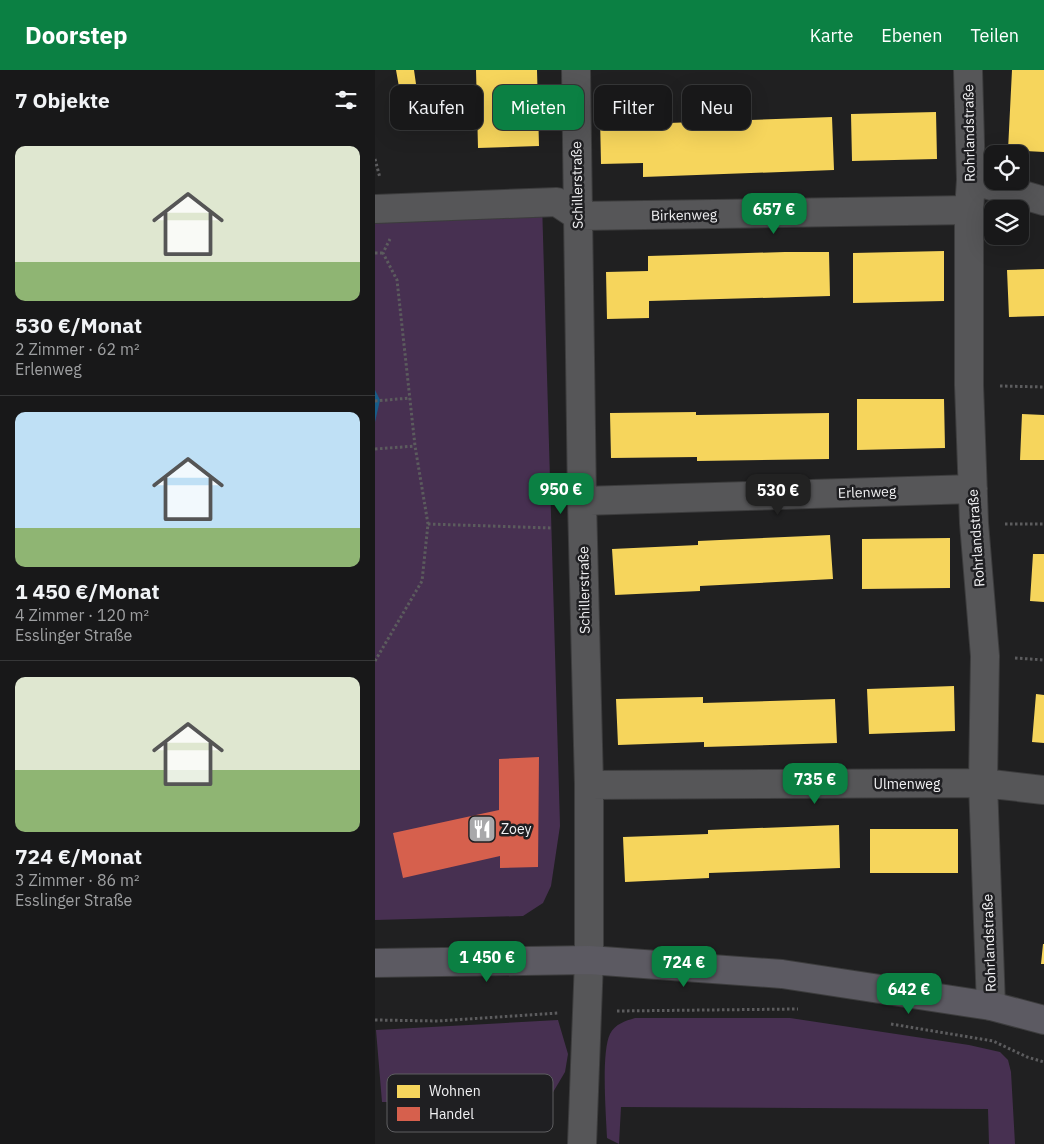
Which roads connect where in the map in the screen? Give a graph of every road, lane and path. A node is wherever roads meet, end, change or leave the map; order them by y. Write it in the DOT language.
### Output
graph roads {
  1 [pos="576,70"];
  2 [pos="969,70"];
  3 [pos="375,159"];
  4 [pos="971,180"];
  5 [pos="1044,201"];
  6 [pos="383,209"];
  7 [pos="969,210"];
  8 [pos="578,216"];
  9 [pos="375,253"];
  10 [pos="383,253"];
  11 [pos="969,385"];
  12 [pos="1044,387"];
  13 [pos="410,398"];
  14 [pos="375,400"];
  15 [pos="415,446"];
  16 [pos="377,449"];
  17 [pos="973,489"];
  18 [pos="582,500"];
  19 [pos="974,523"];
  20 [pos="428,524"];
  21 [pos="1044,524"];
  22 [pos="583,528"];
  23 [pos="1015,658"];
  24 [pos="1044,660"];
  25 [pos="375,661"];
  26 [pos="983,783"];
  27 [pos="589,785"];
  28 [pos="1044,790"];
  29 [pos="589,960"];
  30 [pos="375,963"];
  31 [pos="991,1006"];
  32 [pos="800,1009"];
  33 [pos="587,1011"];
  34 [pos="375,1020"];
  35 [pos="1044,1020"];
  36 [pos="887,1024"];
  37 [pos="1044,1062"];
  38 [pos="582,1144"];
  1 -- 8 [label="street, Schillerstraße"];
  2 -- 4 [label="street, Rohrlandstraße"];
  3 -- 6 [label="path"];
  4 -- 5 [label="street"];
  4 -- 7 [label="street, Rohrlandstraße"];
  6 -- 8 [label="street"];
  6 -- 10 [label="path"];
  7 -- 8 [label="street, Birkenweg"];
  7 -- 11 [label="street, Rohrlandstraße"];
  8 -- 18 [label="street, Schillerstraße"];
  9 -- 10 [label="path"];
  10 -- 13 [label="path"];
  11 -- 12 [label="path"];
  11 -- 17 [label="street, Rohrlandstraße"];
  13 -- 14 [label="path"];
  13 -- 15 [label="path"];
  15 -- 16 [label="path"];
  15 -- 20 [label="path"];
  17 -- 18 [label="street, Erlenweg"];
  17 -- 19 [label="street, Rohrlandstraße"];
  18 -- 22 [label="street, Schillerstraße"];
  19 -- 21 [label="path"];
  19 -- 26 [label="street, Rohrlandstraße"];
  20 -- 22 [label="path"];
  20 -- 25 [label="path"];
  22 -- 27 [label="street, Schillerstraße"];
  23 -- 24 [label="path"];
  26 -- 27 [label="street, Ulmenweg"];
  26 -- 28 [label="street, Ulmenweg"];
  26 -- 31 [label="street, Rohrlandstraße"];
  27 -- 29 [label="street, Schillerstraße"];
  29 -- 30 [label="main road"];
  29 -- 31 [label="main road"];
  29 -- 33 [label="street, Schillerstraße"];
  31 -- 35 [label="main road"];
  32 -- 33 [label="path"];
  33 -- 34 [label="path"];
  33 -- 38 [label="street, Schillerstraße"];
  36 -- 37 [label="path"];
}
